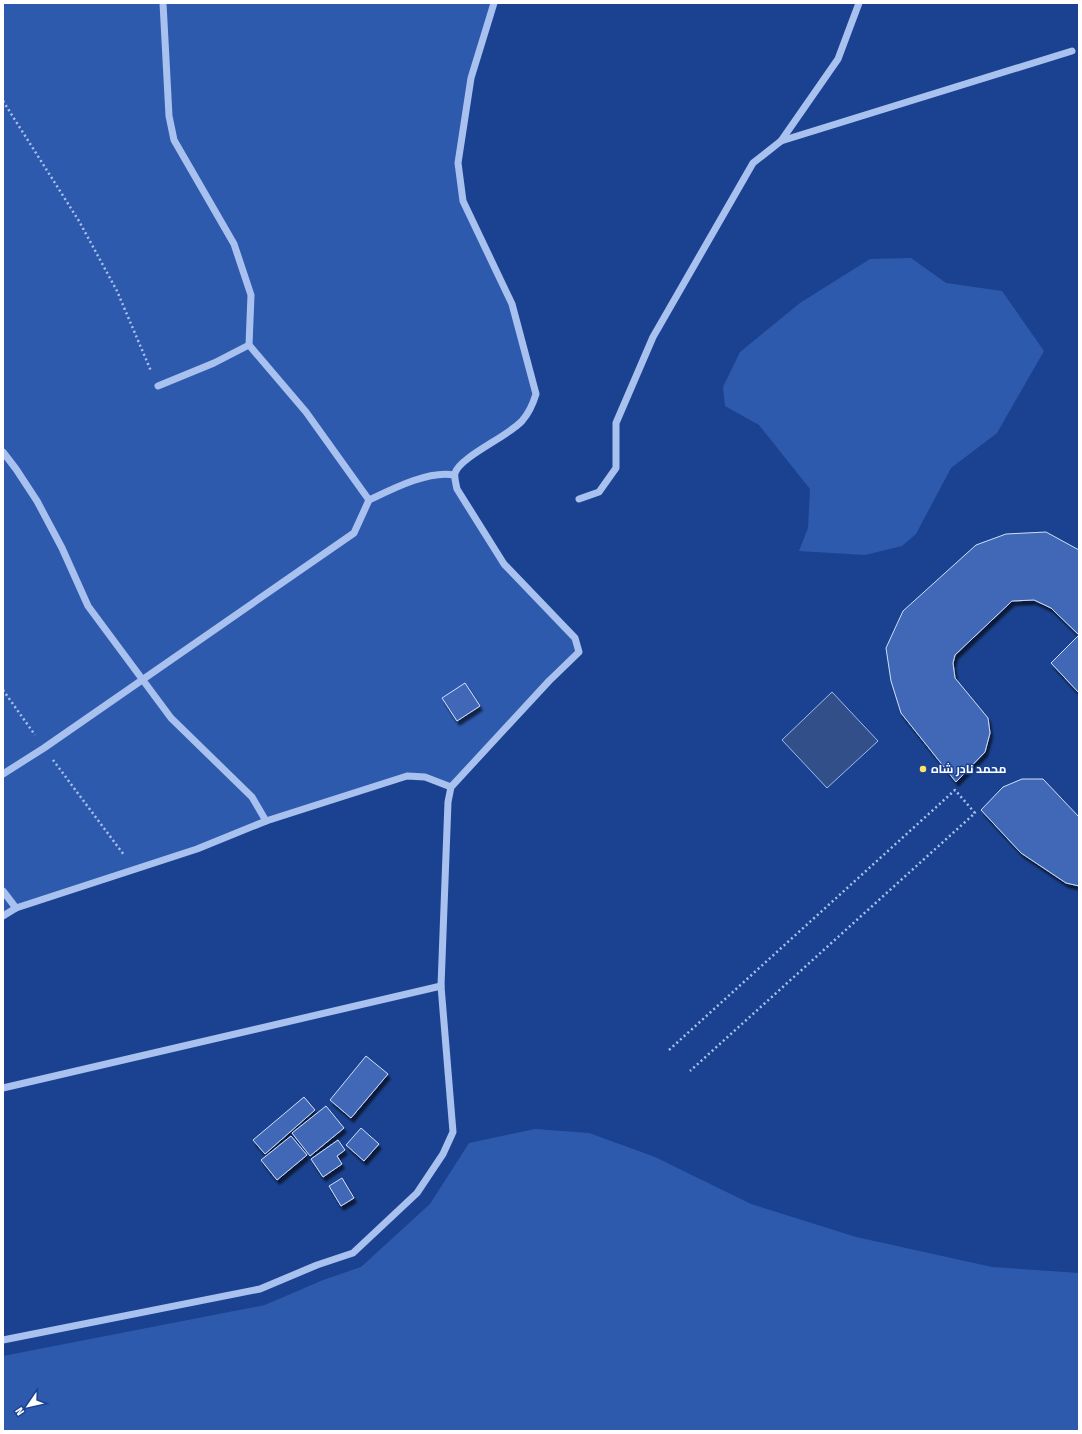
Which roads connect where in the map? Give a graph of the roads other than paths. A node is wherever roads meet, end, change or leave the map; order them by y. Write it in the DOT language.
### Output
graph roads {
  1 [pos="163,3"];
  2 [pos="494,3"];
  3 [pos="859,3"];
  4 [pos="1072,51"];
  5 [pos="781,141"];
  6 [pos="249,345"];
  7 [pos="158,386"];
  8 [pos="3,452"];
  9 [pos="454,474"];
  10 [pos="579,499"];
  11 [pos="369,500"];
  12 [pos="142,679"];
  13 [pos="3,774"];
  14 [pos="451,787"];
  15 [pos="266,821"];
  16 [pos="3,891"];
  17 [pos="16,908"];
  18 [pos="3,916"];
  19 [pos="441,986"];
  20 [pos="3,1088"];
  21 [pos="3,1340"];
  1 -- 6 [label="street"];
  2 -- 9 [label="street"];
  3 -- 5 [label="street"];
  4 -- 5 [label="street"];
  5 -- 10 [label="street"];
  6 -- 7 [label="street"];
  6 -- 11 [label="street"];
  8 -- 12 [label="street"];
  9 -- 11 [label="street"];
  9 -- 14 [label="street"];
  11 -- 12 [label="street"];
  12 -- 13 [label="street"];
  12 -- 15 [label="street"];
  14 -- 15 [label="street"];
  14 -- 19 [label="street"];
  15 -- 17 [label="street"];
  16 -- 17 [label="street"];
  17 -- 18 [label="street"];
  19 -- 20 [label="street"];
  19 -- 21 [label="street"];
}
